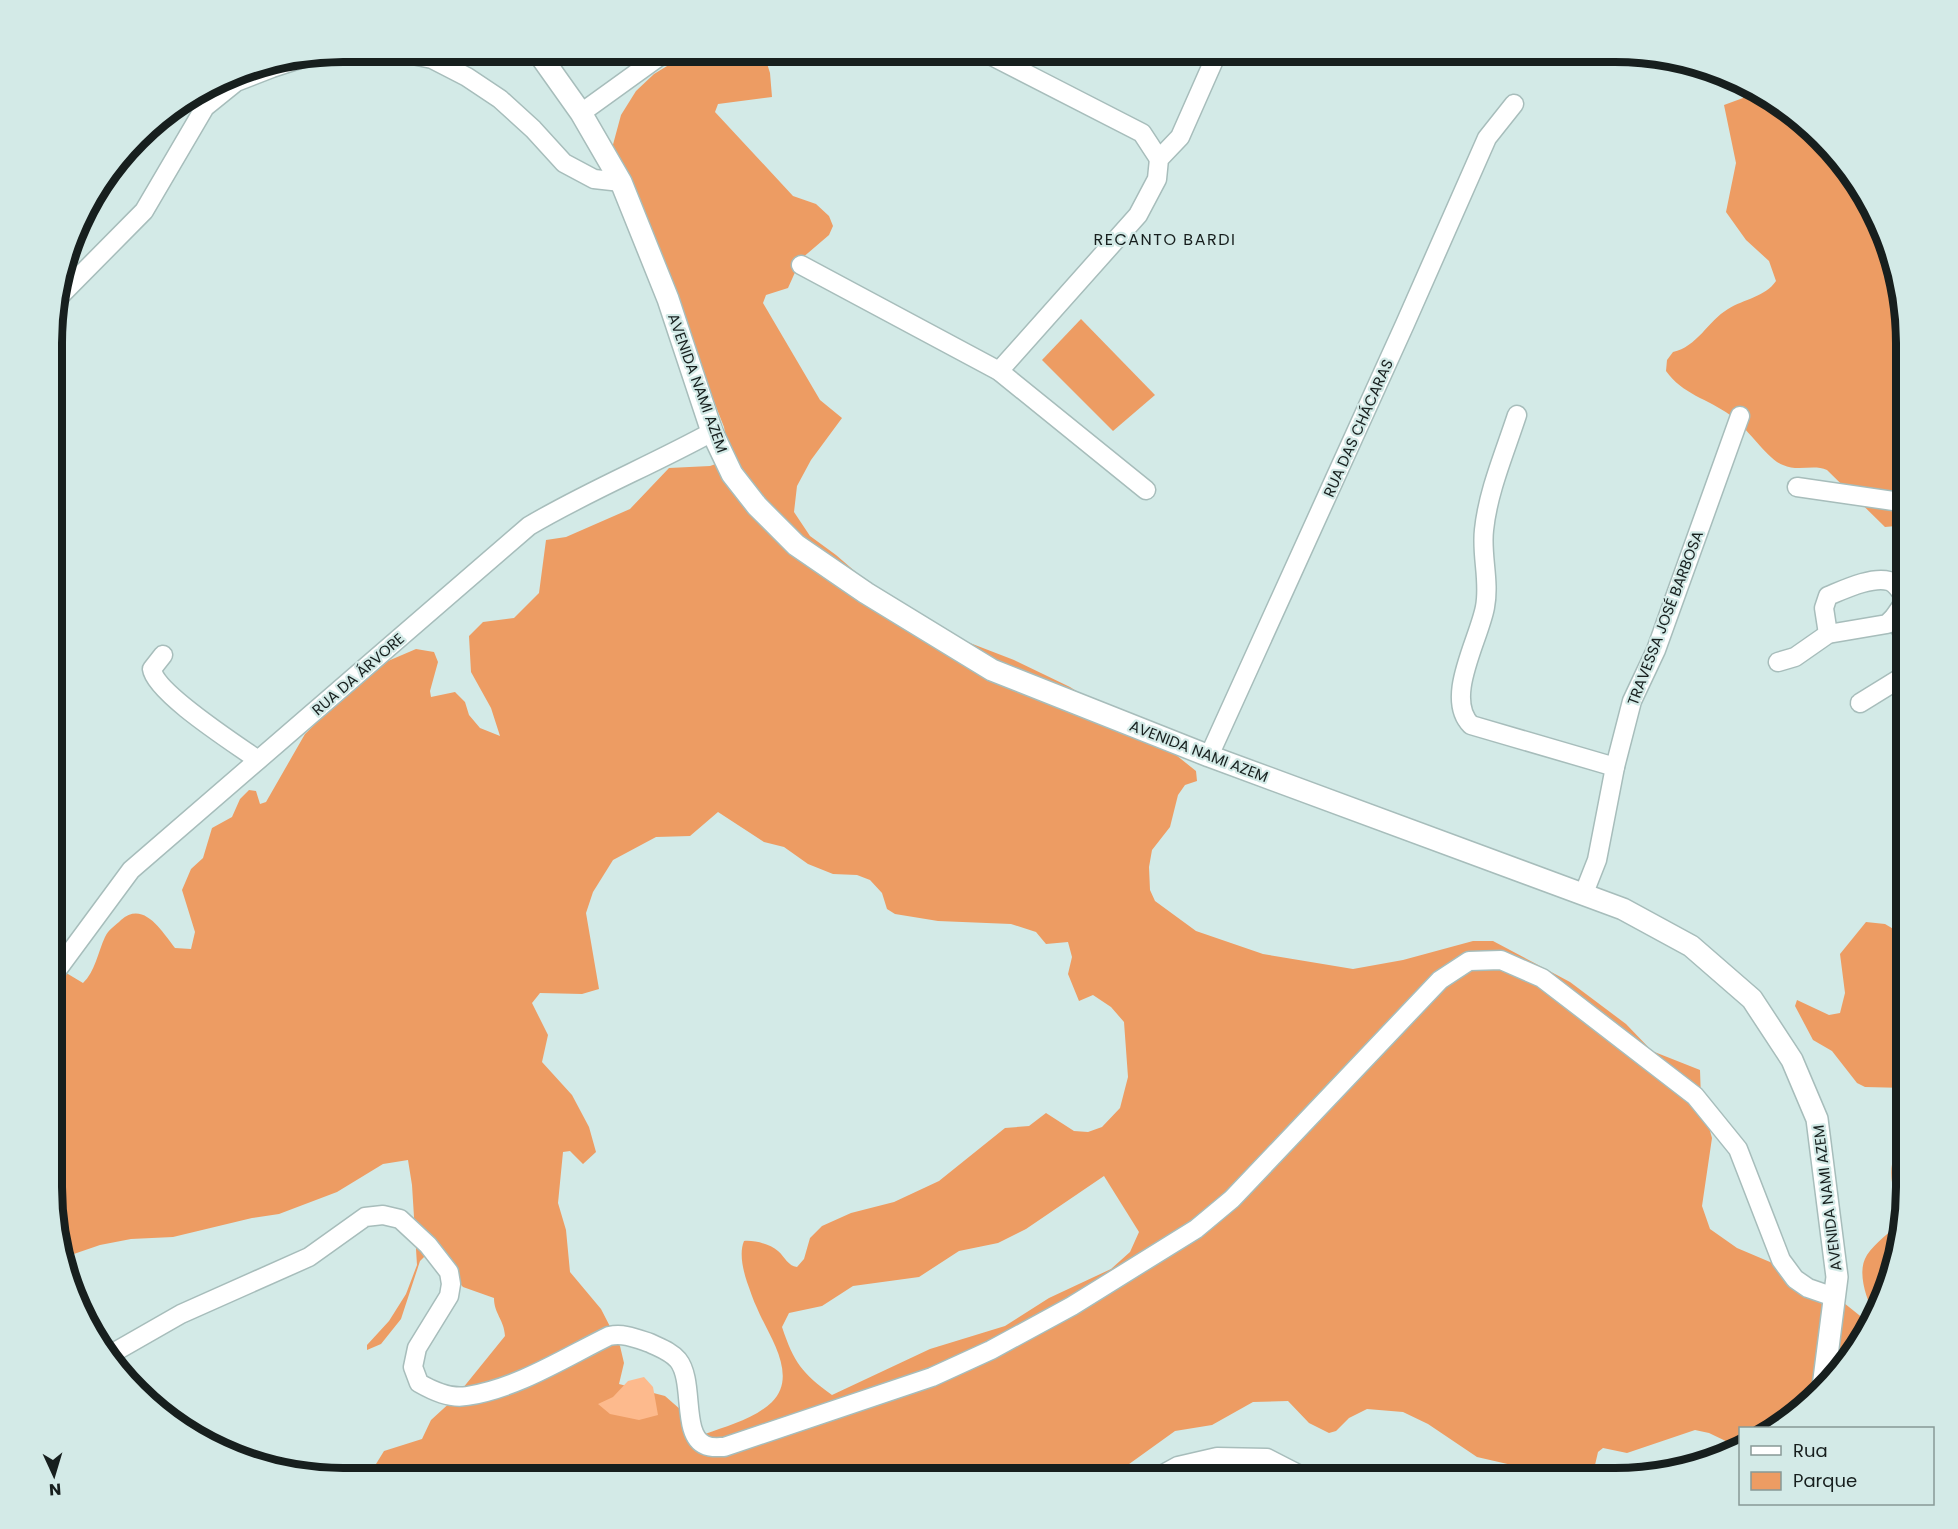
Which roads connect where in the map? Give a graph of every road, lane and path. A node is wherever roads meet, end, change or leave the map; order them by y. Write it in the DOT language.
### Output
graph roads {
  1 [pos="438,62"];
  2 [pos="545,62"];
  3 [pos="652,62"];
  4 [pos="1003,62"];
  5 [pos="1213,62"];
  6 [pos="235,83"];
  7 [pos="1514,104"];
  8 [pos="581,113"];
  9 [pos="1159,159"];
  10 [pos="621,182"];
  11 [pos="801,265"];
  12 [pos="67,289"];
  13 [pos="999,371"];
  14 [pos="1517,415"];
  15 [pos="1740,416"];
  16 [pos="712,432"];
  17 [pos="1797,487"];
  18 [pos="1146,490"];
  19 [pos="1896,502"];
  20 [pos="1896,586"];
  21 [pos="1896,614"];
  22 [pos="1894,617"];
  23 [pos="1896,621"];
  24 [pos="1828,634"];
  25 [pos="163,656"];
  26 [pos="1778,662"];
  27 [pos="1896,681"];
  28 [pos="1860,703"];
  29 [pos="1209,756"];
  30 [pos="258,760"];
  31 [pos="1615,767"];
  32 [pos="1584,894"];
  33 [pos="62,963"];
  34 [pos="1834,1297"];
  35 [pos="116,1351"];
  36 [pos="1824,1375"];
  37 [pos="1174,1468"];
  38 [pos="1286,1468"];
  1 -- 10 [label="street"];
  2 -- 8 [label="street, AVENIDA NAMI AZEM"];
  3 -- 8 [label="street"];
  4 -- 9 [label="street"];
  5 -- 9 [label="street"];
  6 -- 12 [label="street"];
  7 -- 29 [label="street, RUA DAS CHÁCARAS"];
  8 -- 10 [label="street, AVENIDA NAMI AZEM"];
  9 -- 13 [label="street"];
  10 -- 16 [label="street, AVENIDA NAMI AZEM"];
  11 -- 13 [label="street"];
  13 -- 18 [label="street"];
  14 -- 31 [label="street"];
  15 -- 31 [label="street, TRAVESSA JOSÉ BARBOSA"];
  16 -- 29 [label="street, AVENIDA NAMI AZEM"];
  16 -- 30 [label="street, RUA DA ÁRVORE"];
  17 -- 19 [label="street"];
  20 -- 24 [label="street"];
  21 -- 22 [label="street"];
  22 -- 23 [label="street"];
  22 -- 24 [label="street"];
  24 -- 26 [label="street"];
  25 -- 30 [label="street"];
  27 -- 28 [label="street"];
  29 -- 32 [label="street, AVENIDA NAMI AZEM"];
  30 -- 33 [label="street, RUA DA ÁRVORE"];
  31 -- 32 [label="street, TRAVESSA JOSÉ BARBOSA"];
  32 -- 34 [label="street, AVENIDA NAMI AZEM"];
  34 -- 35 [label="street"];
  34 -- 36 [label="street, AVENIDA NAMI AZEM"];
  37 -- 38 [label="street"];
}
